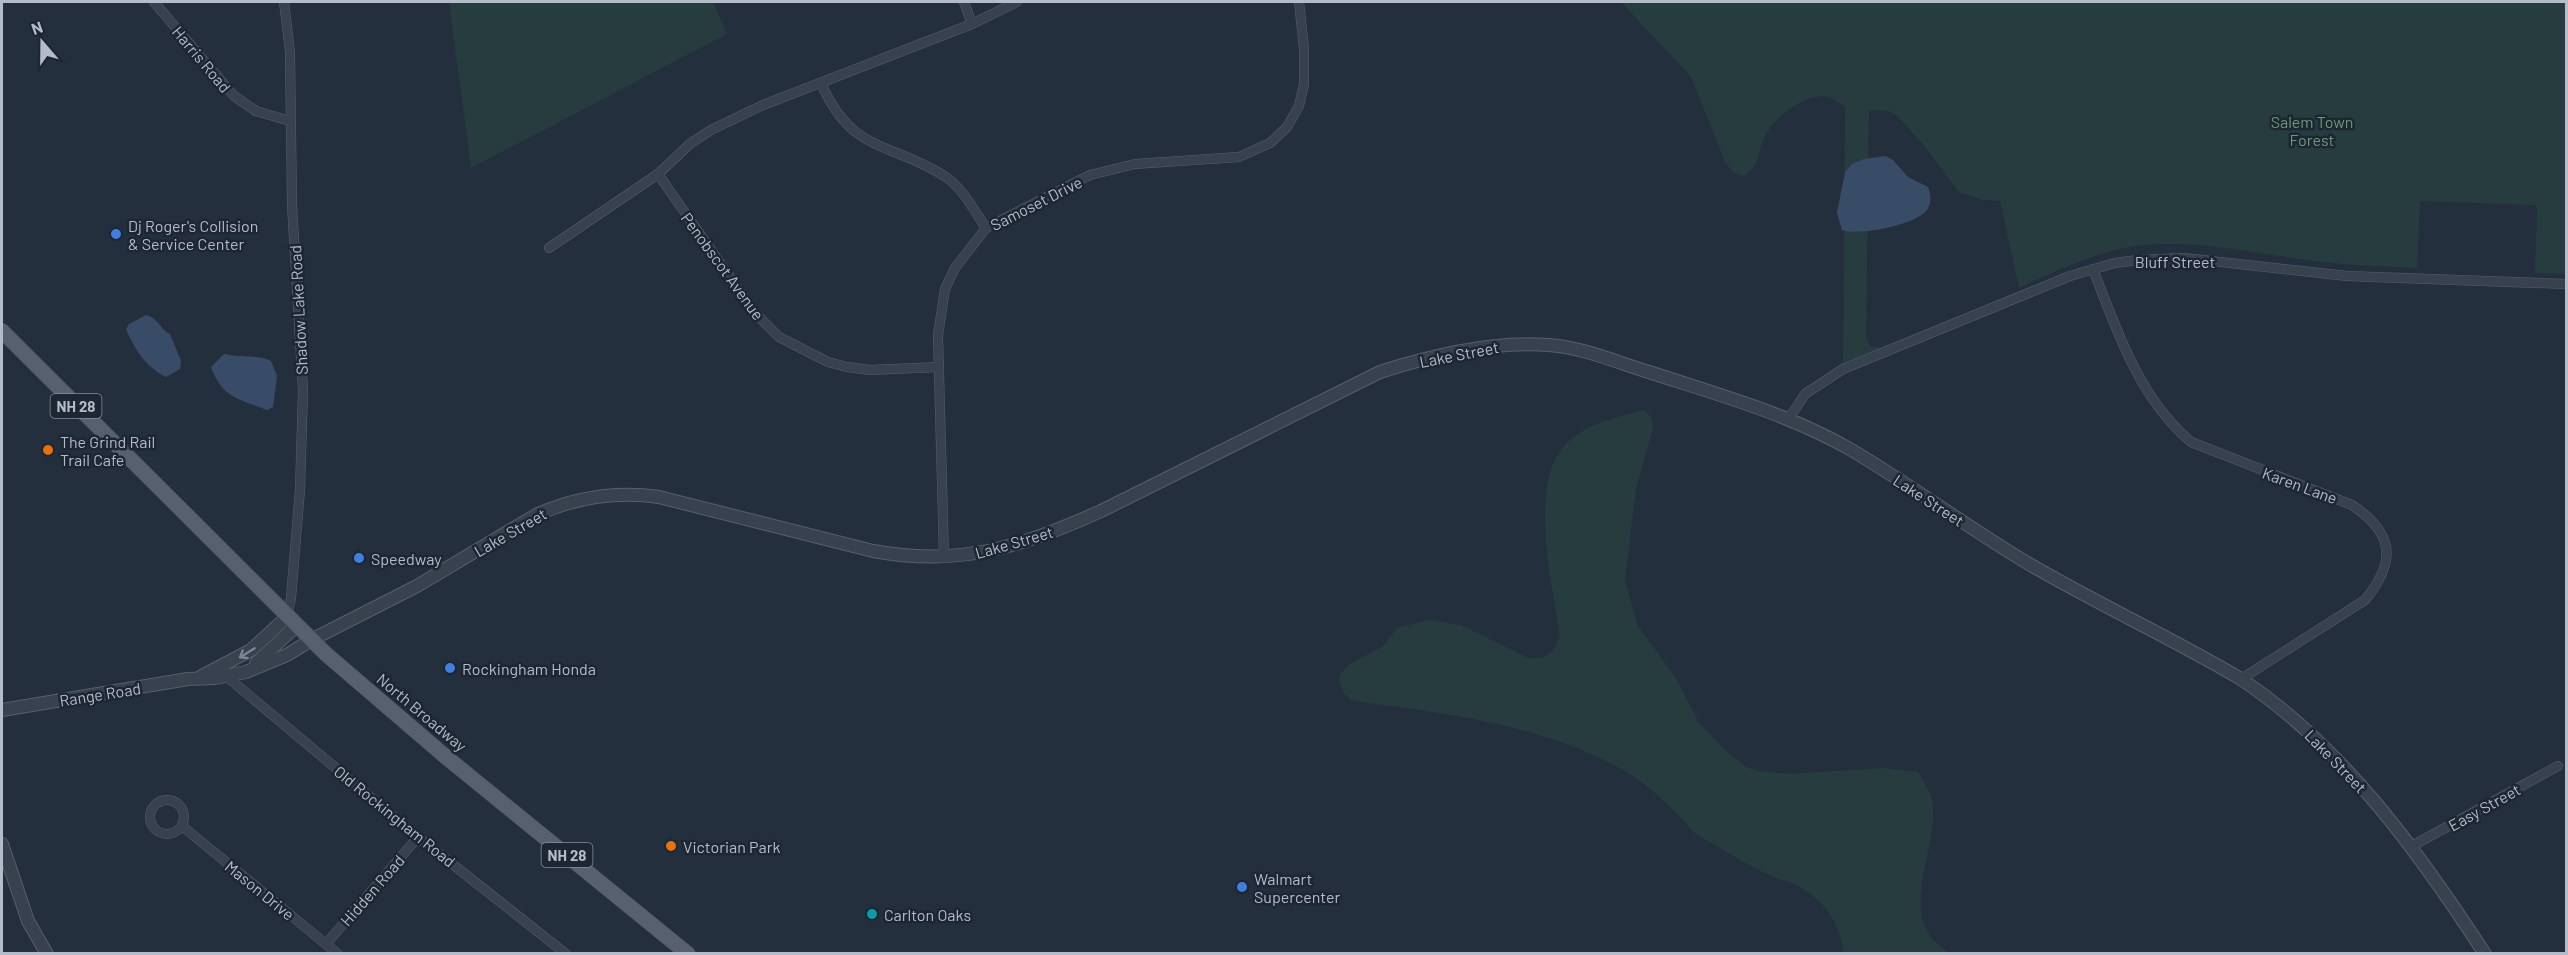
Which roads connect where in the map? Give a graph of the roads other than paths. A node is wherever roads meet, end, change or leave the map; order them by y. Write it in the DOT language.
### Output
graph roads {
  1 [pos="154,2"];
  2 [pos="284,2"];
  3 [pos="964,2"];
  4 [pos="1017,2"];
  5 [pos="1299,2"];
  6 [pos="972,24"];
  7 [pos="821,83"];
  8 [pos="290,121"];
  9 [pos="658,174"];
  10 [pos="986,228"];
  11 [pos="549,248"];
  12 [pos="2093,269"];
  13 [pos="2566,284"];
  14 [pos="2,331"];
  15 [pos="938,367"];
  16 [pos="1788,420"];
  17 [pos="944,558"];
  18 [pos="292,622"];
  19 [pos="311,640"];
  20 [pos="246,672"];
  21 [pos="226,676"];
  22 [pos="199,677"];
  23 [pos="2241,679"];
  24 [pos="2,710"];
  25 [pos="2558,766"];
  26 [pos="182,826"];
  27 [pos="418,837"];
  28 [pos="2,844"];
  29 [pos="2410,847"];
  30 [pos="326,944"];
  31 [pos="47,954"];
  32 [pos="338,954"];
  33 [pos="566,954"];
  34 [pos="688,954"];
  35 [pos="2485,954"];
  1 -- 8 [label="street, Harris Road"];
  2 -- 8 [label="street, Shadow Lake Road"];
  3 -- 6 [label="street"];
  4 -- 6 [label="street"];
  5 -- 10 [label="street, Samoset Drive"];
  6 -- 7 [label="street"];
  7 -- 9 [label="street"];
  7 -- 10 [label="street"];
  8 -- 18 [label="street, Shadow Lake Road"];
  9 -- 11 [label="street"];
  9 -- 15 [label="street, Penobscot Avenue"];
  10 -- 15 [label="street, Samoset Drive"];
  12 -- 13 [label="street, Bluff Street"];
  12 -- 16 [label="street, Bluff Street"];
  12 -- 23 [label="street, Karen Lane"];
  14 -- 18 [label="main road, North Broadway / NH 28"];
  15 -- 17 [label="street, Samoset Drive"];
  16 -- 17 [label="street, Lake Street"];
  16 -- 23 [label="street, Lake Street"];
  17 -- 19 [label="street, Lake Street"];
  18 -- 19 [label="main road, North Broadway / NH 28"];
  18 -- 20 [label="street"];
  18 -- 22 [label="street, Range Road, one-way"];
  19 -- 20 [label="street, Range Road"];
  19 -- 34 [label="main road, North Broadway / NH 28"];
  20 -- 21 [label="street, Range Road"];
  21 -- 22 [label="street, Range Road"];
  21 -- 27 [label="street, Old Rockingham Road"];
  22 -- 24 [label="street, Range Road"];
  23 -- 29 [label="street, Lake Street"];
  25 -- 29 [label="street, Easy Street"];
  26 -- 30 [label="street, Mason Drive"];
  27 -- 30 [label="street, Hidden Road"];
  27 -- 33 [label="street, Old Rockingham Road"];
  28 -- 31 [label="street"];
  29 -- 35 [label="street, Lake Street"];
  30 -- 32 [label="street, Mason Drive"];
}
